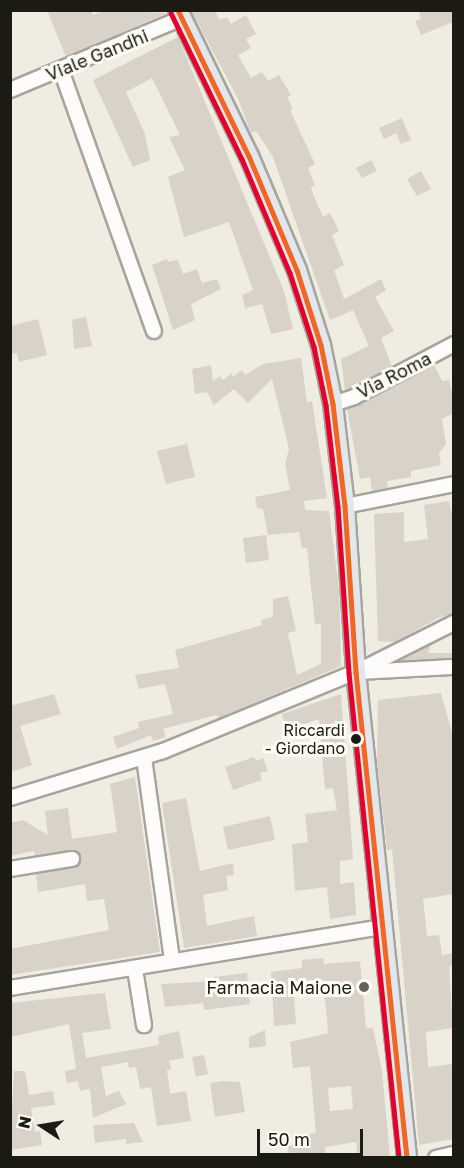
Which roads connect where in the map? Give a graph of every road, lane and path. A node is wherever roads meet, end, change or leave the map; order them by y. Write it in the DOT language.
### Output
graph roads {
  1 [pos="180,14"];
  2 [pos="60,70"];
  3 [pos="10,90"];
  4 [pos="154,331"];
  5 [pos="453,344"];
  6 [pos="333,404"];
  7 [pos="453,483"];
  8 [pos="345,506"];
  9 [pos="453,623"];
  10 [pos="453,667"];
  11 [pos="356,672"];
  12 [pos="144,758"];
  13 [pos="10,798"];
  14 [pos="72,859"];
  15 [pos="10,868"];
  16 [pos="382,927"];
  17 [pos="172,960"];
  18 [pos="135,969"];
  19 [pos="10,988"];
  20 [pos="144,1025"];
  21 [pos="453,1154"];
  22 [pos="407,1158"];
  23 [pos="436,1158"];
  1 -- 2 [label="street, Viale Gandhi"];
  1 -- 6 [label="main road"];
  2 -- 3 [label="street, Viale Gandhi"];
  2 -- 4 [label="street"];
  5 -- 6 [label="street, Via Roma"];
  6 -- 8 [label="main road"];
  7 -- 8 [label="street"];
  8 -- 11 [label="main road"];
  9 -- 11 [label="street"];
  10 -- 11 [label="street"];
  11 -- 12 [label="street"];
  11 -- 16 [label="main road"];
  12 -- 13 [label="street"];
  12 -- 17 [label="street"];
  14 -- 15 [label="street"];
  16 -- 17 [label="street"];
  16 -- 22 [label="main road"];
  17 -- 18 [label="street"];
  18 -- 19 [label="street"];
  18 -- 20 [label="street"];
  21 -- 23 [label="street"];
}
